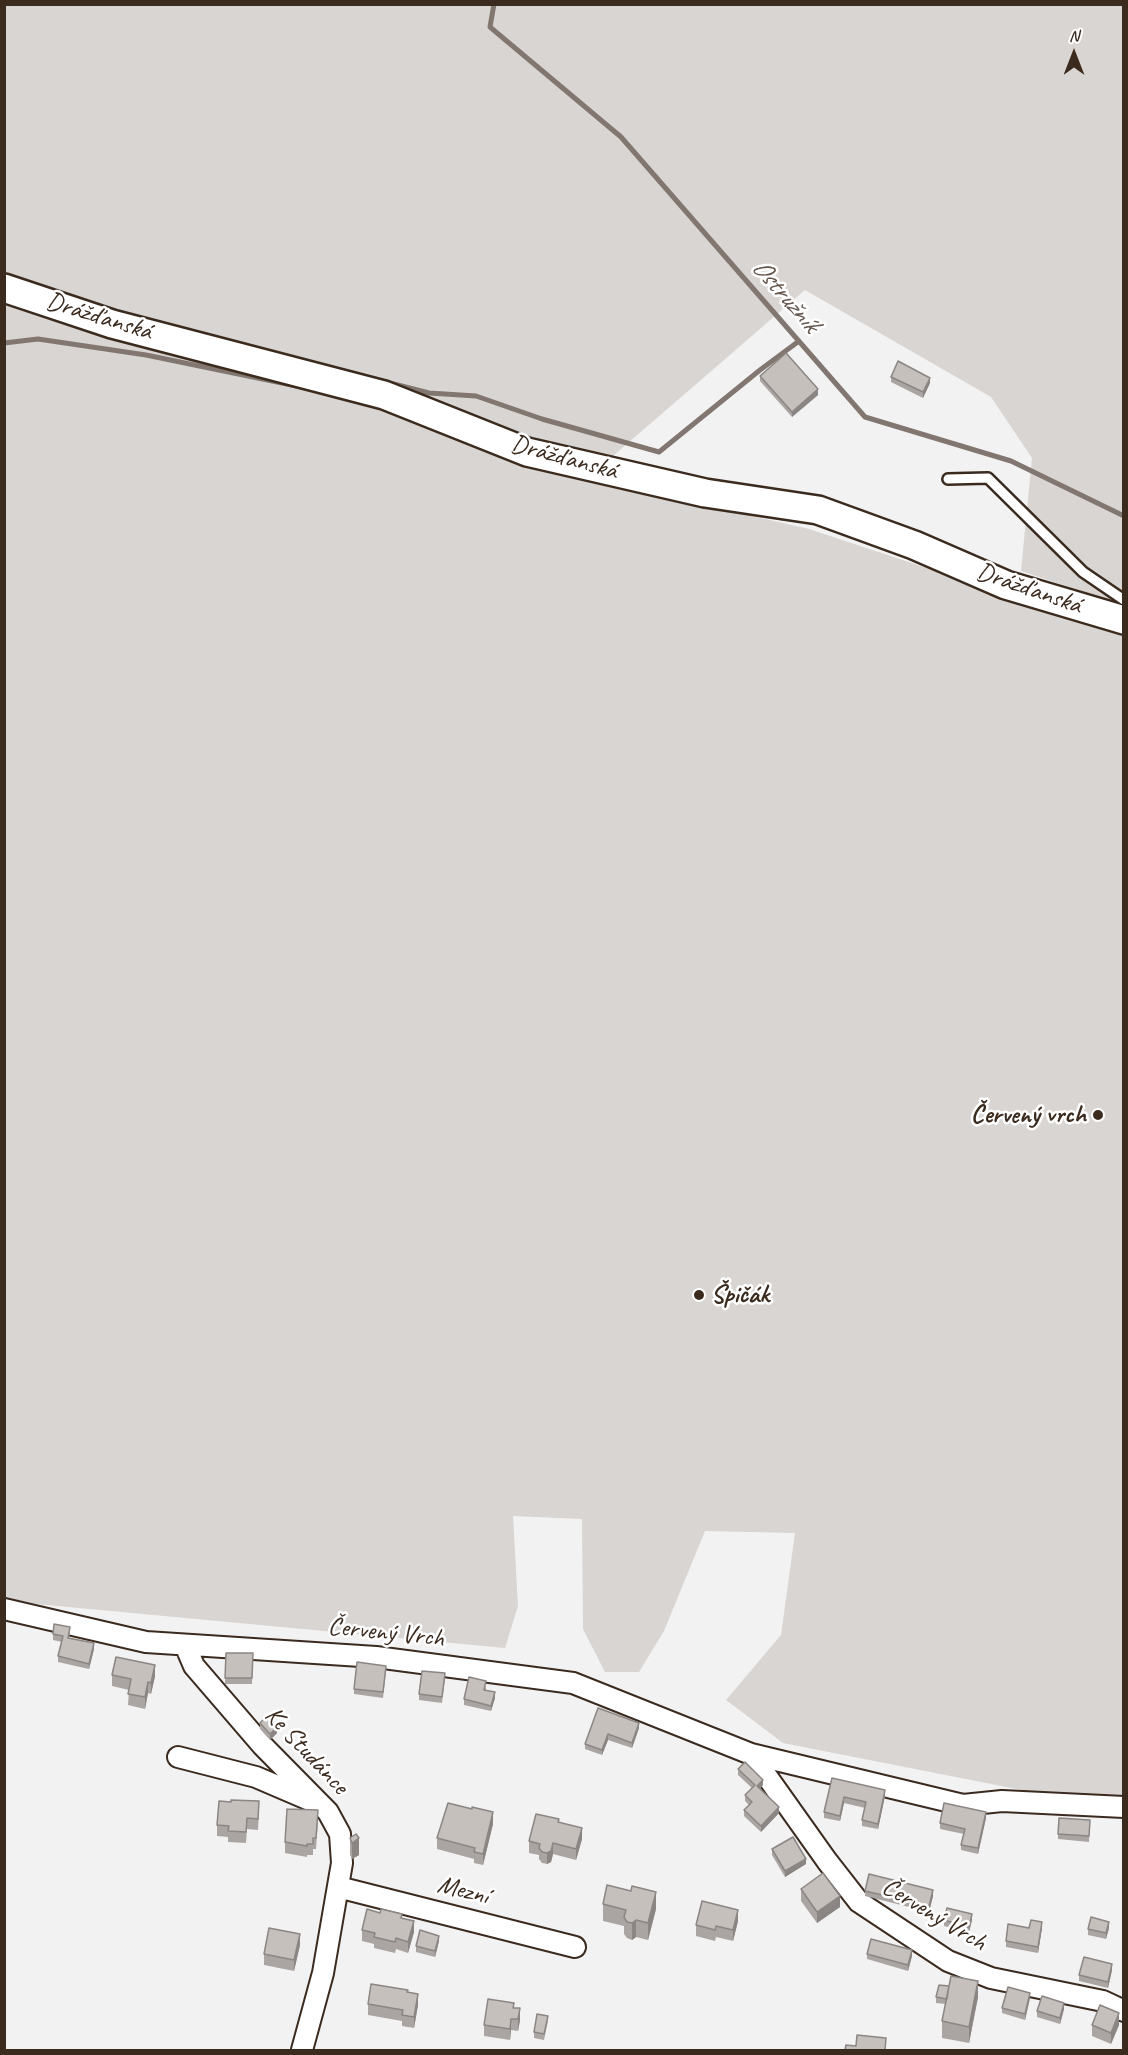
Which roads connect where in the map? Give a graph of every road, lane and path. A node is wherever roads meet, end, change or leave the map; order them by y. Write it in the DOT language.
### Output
graph roads {
  1 [pos="4,288"];
  2 [pos="948,479"];
  3 [pos="1124,600"];
  4 [pos="1124,620"];
  5 [pos="4,1609"];
  6 [pos="185,1645"];
  7 [pos="751,1754"];
  8 [pos="178,1757"];
  9 [pos="320,1804"];
  10 [pos="1124,1807"];
  11 [pos="338,1887"];
  12 [pos="575,1947"];
  13 [pos="1124,2011"];
  14 [pos="302,2050"];
  1 -- 4 [label="street, Drážďanská"];
  2 -- 3 [label="lane"];
  5 -- 6 [label="street, Červený Vrch"];
  6 -- 7 [label="street, Červený Vrch"];
  6 -- 9 [label="street, Ke Studánce"];
  7 -- 10 [label="street, Červený Vrch"];
  7 -- 13 [label="street, Červený Vrch"];
  8 -- 9 [label="street"];
  9 -- 11 [label="street, Ke Studánce"];
  11 -- 12 [label="street, Mezní"];
  11 -- 14 [label="street, Ke Studánce"];
}
